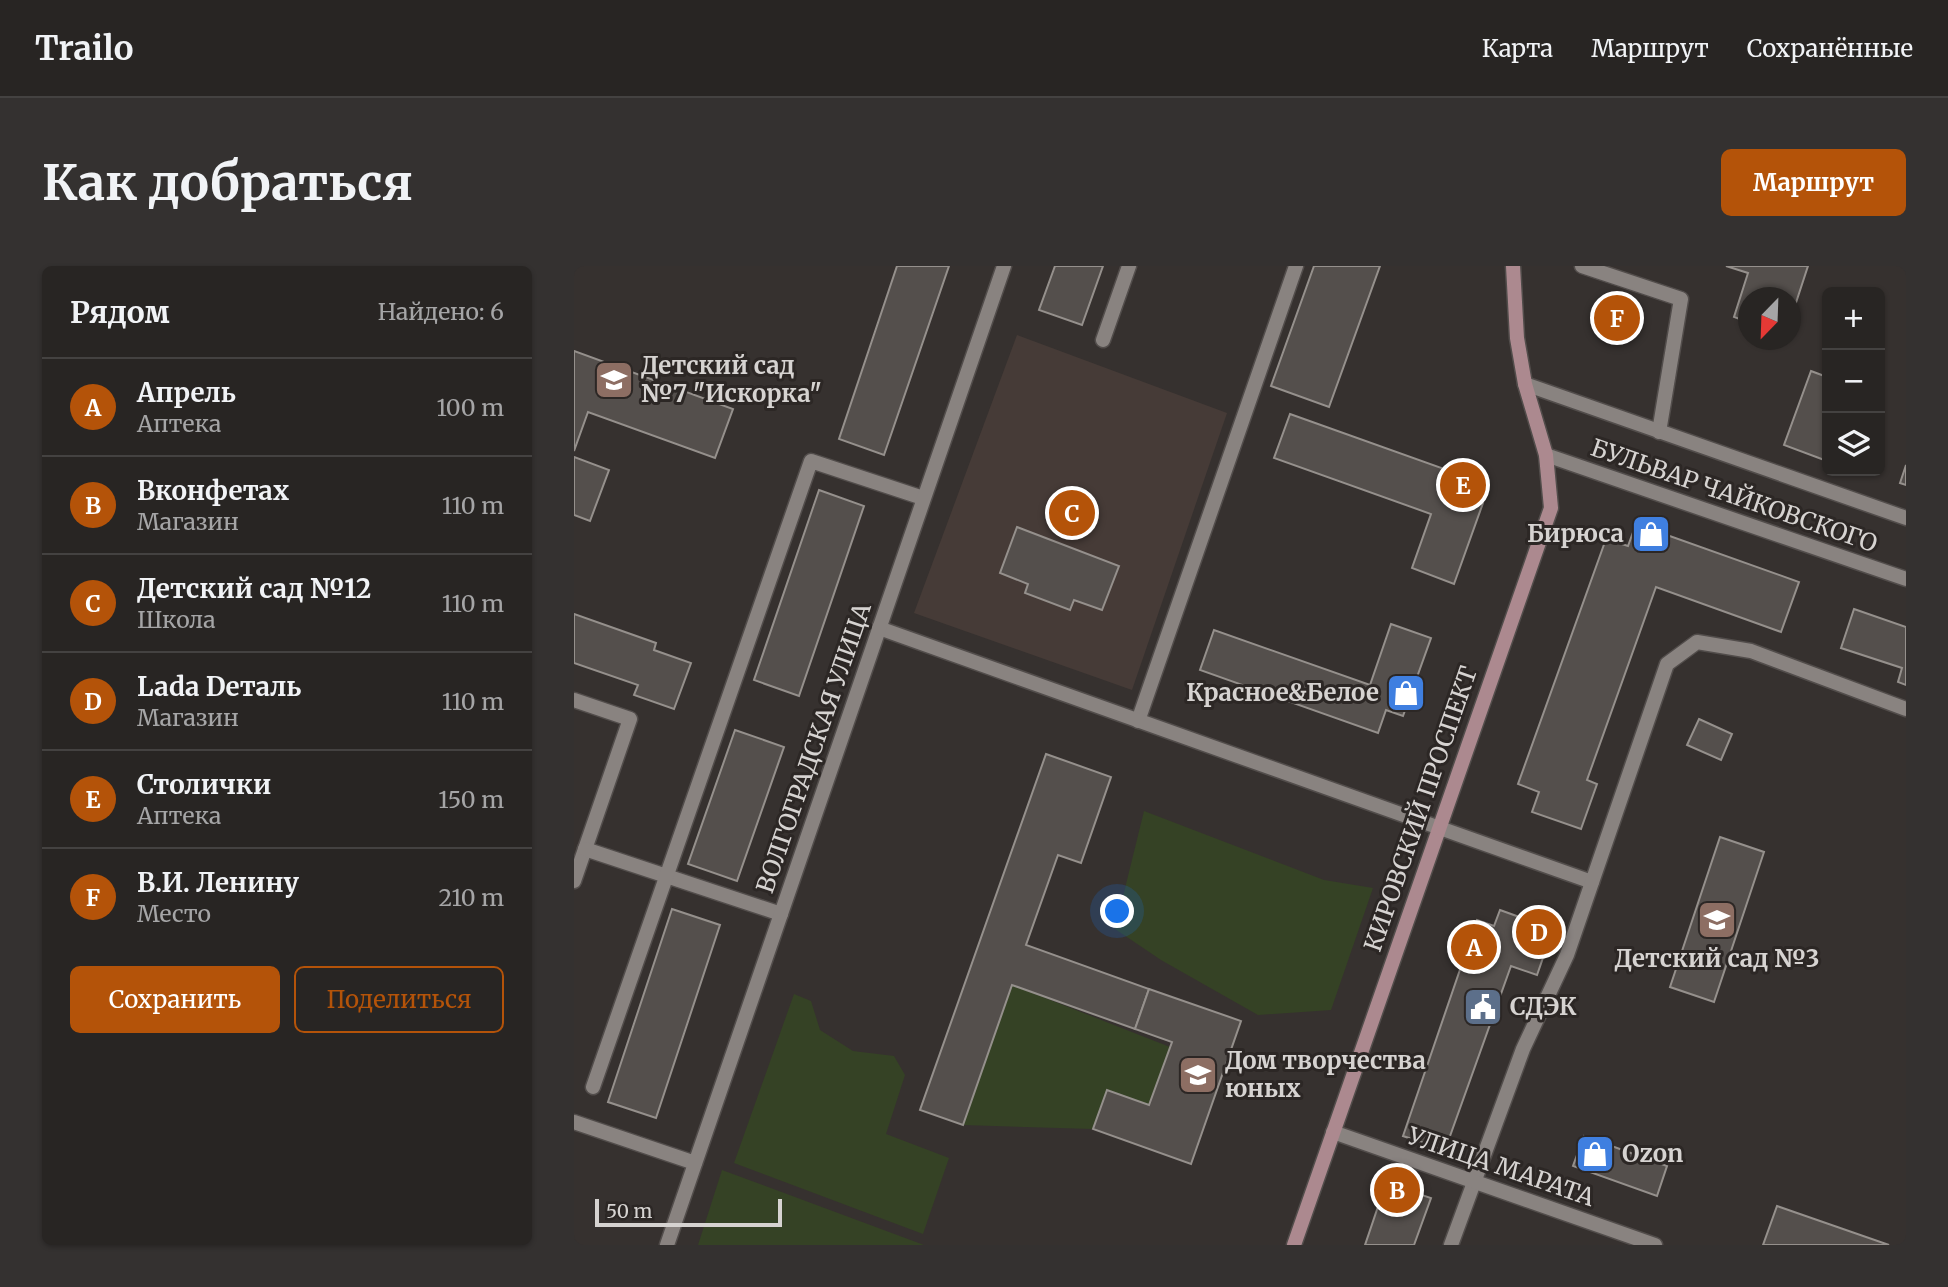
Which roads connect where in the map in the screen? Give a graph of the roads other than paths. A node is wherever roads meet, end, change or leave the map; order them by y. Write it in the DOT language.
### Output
graph roads {
  1 [pos="1004,266"];
  2 [pos="1129,266"];
  3 [pos="1296,266"];
  4 [pos="1513,266"];
  5 [pos="1582,266"];
  6 [pos="1103,340"];
  7 [pos="1525,384"];
  8 [pos="1659,432"];
  9 [pos="1546,455"];
  10 [pos="923,498"];
  11 [pos="1906,518"];
  12 [pos="1906,579"];
  13 [pos="879,628"];
  14 [pos="574,700"];
  15 [pos="1906,709"];
  16 [pos="1138,721"];
  17 [pos="1437,827"];
  18 [pos="585,849"];
  19 [pos="666,876"];
  20 [pos="574,881"];
  21 [pos="1592,882"];
  22 [pos="781,914"];
  23 [pos="593,1087"];
  24 [pos="574,1122"];
  25 [pos="1333,1132"];
  26 [pos="695,1163"];
  27 [pos="1474,1181"];
  28 [pos="1638,1242"];
  29 [pos="667,1245"];
  30 [pos="1294,1245"];
  31 [pos="1451,1245"];
  32 [pos="1655,1245"];
  1 -- 10 [label="street, ВОЛГОГРАДСКАЯ УЛИЦА"];
  2 -- 6 [label="street"];
  3 -- 16 [label="street"];
  4 -- 7 [label="main road, КИРОВСКИЙ ПРОСПЕКТ"];
  5 -- 8 [label="street"];
  7 -- 8 [label="street, БУЛЬВАР ЧАЙКОВСКОГО"];
  7 -- 9 [label="main road, КИРОВСКИЙ ПРОСПЕКТ"];
  8 -- 11 [label="street, БУЛЬВАР ЧАЙКОВСКОГО"];
  9 -- 12 [label="street, БУЛЬВАР ЧАЙКОВСКОГО"];
  9 -- 17 [label="main road, КИРОВСКИЙ ПРОСПЕКТ"];
  10 -- 13 [label="street, ВОЛГОГРАДСКАЯ УЛИЦА"];
  10 -- 19 [label="street"];
  13 -- 16 [label="street"];
  13 -- 22 [label="street, ВОЛГОГРАДСКАЯ УЛИЦА"];
  14 -- 18 [label="street"];
  15 -- 21 [label="street"];
  16 -- 17 [label="street"];
  17 -- 21 [label="street"];
  17 -- 25 [label="main road, КИРОВСКИЙ ПРОСПЕКТ"];
  18 -- 19 [label="street"];
  18 -- 20 [label="street"];
  19 -- 22 [label="street"];
  19 -- 23 [label="street"];
  21 -- 27 [label="street"];
  22 -- 26 [label="street, ВОЛГОГРАДСКАЯ УЛИЦА"];
  24 -- 26 [label="street"];
  25 -- 27 [label="street, УЛИЦА МАРАТА"];
  25 -- 30 [label="main road, КИРОВСКИЙ ПРОСПЕКТ"];
  26 -- 29 [label="street, ВОЛГОГРАДСКАЯ УЛИЦА"];
  27 -- 28 [label="street, УЛИЦА МАРАТА"];
  27 -- 31 [label="street"];
  28 -- 32 [label="street, УЛИЦА МАРАТА"];
}
